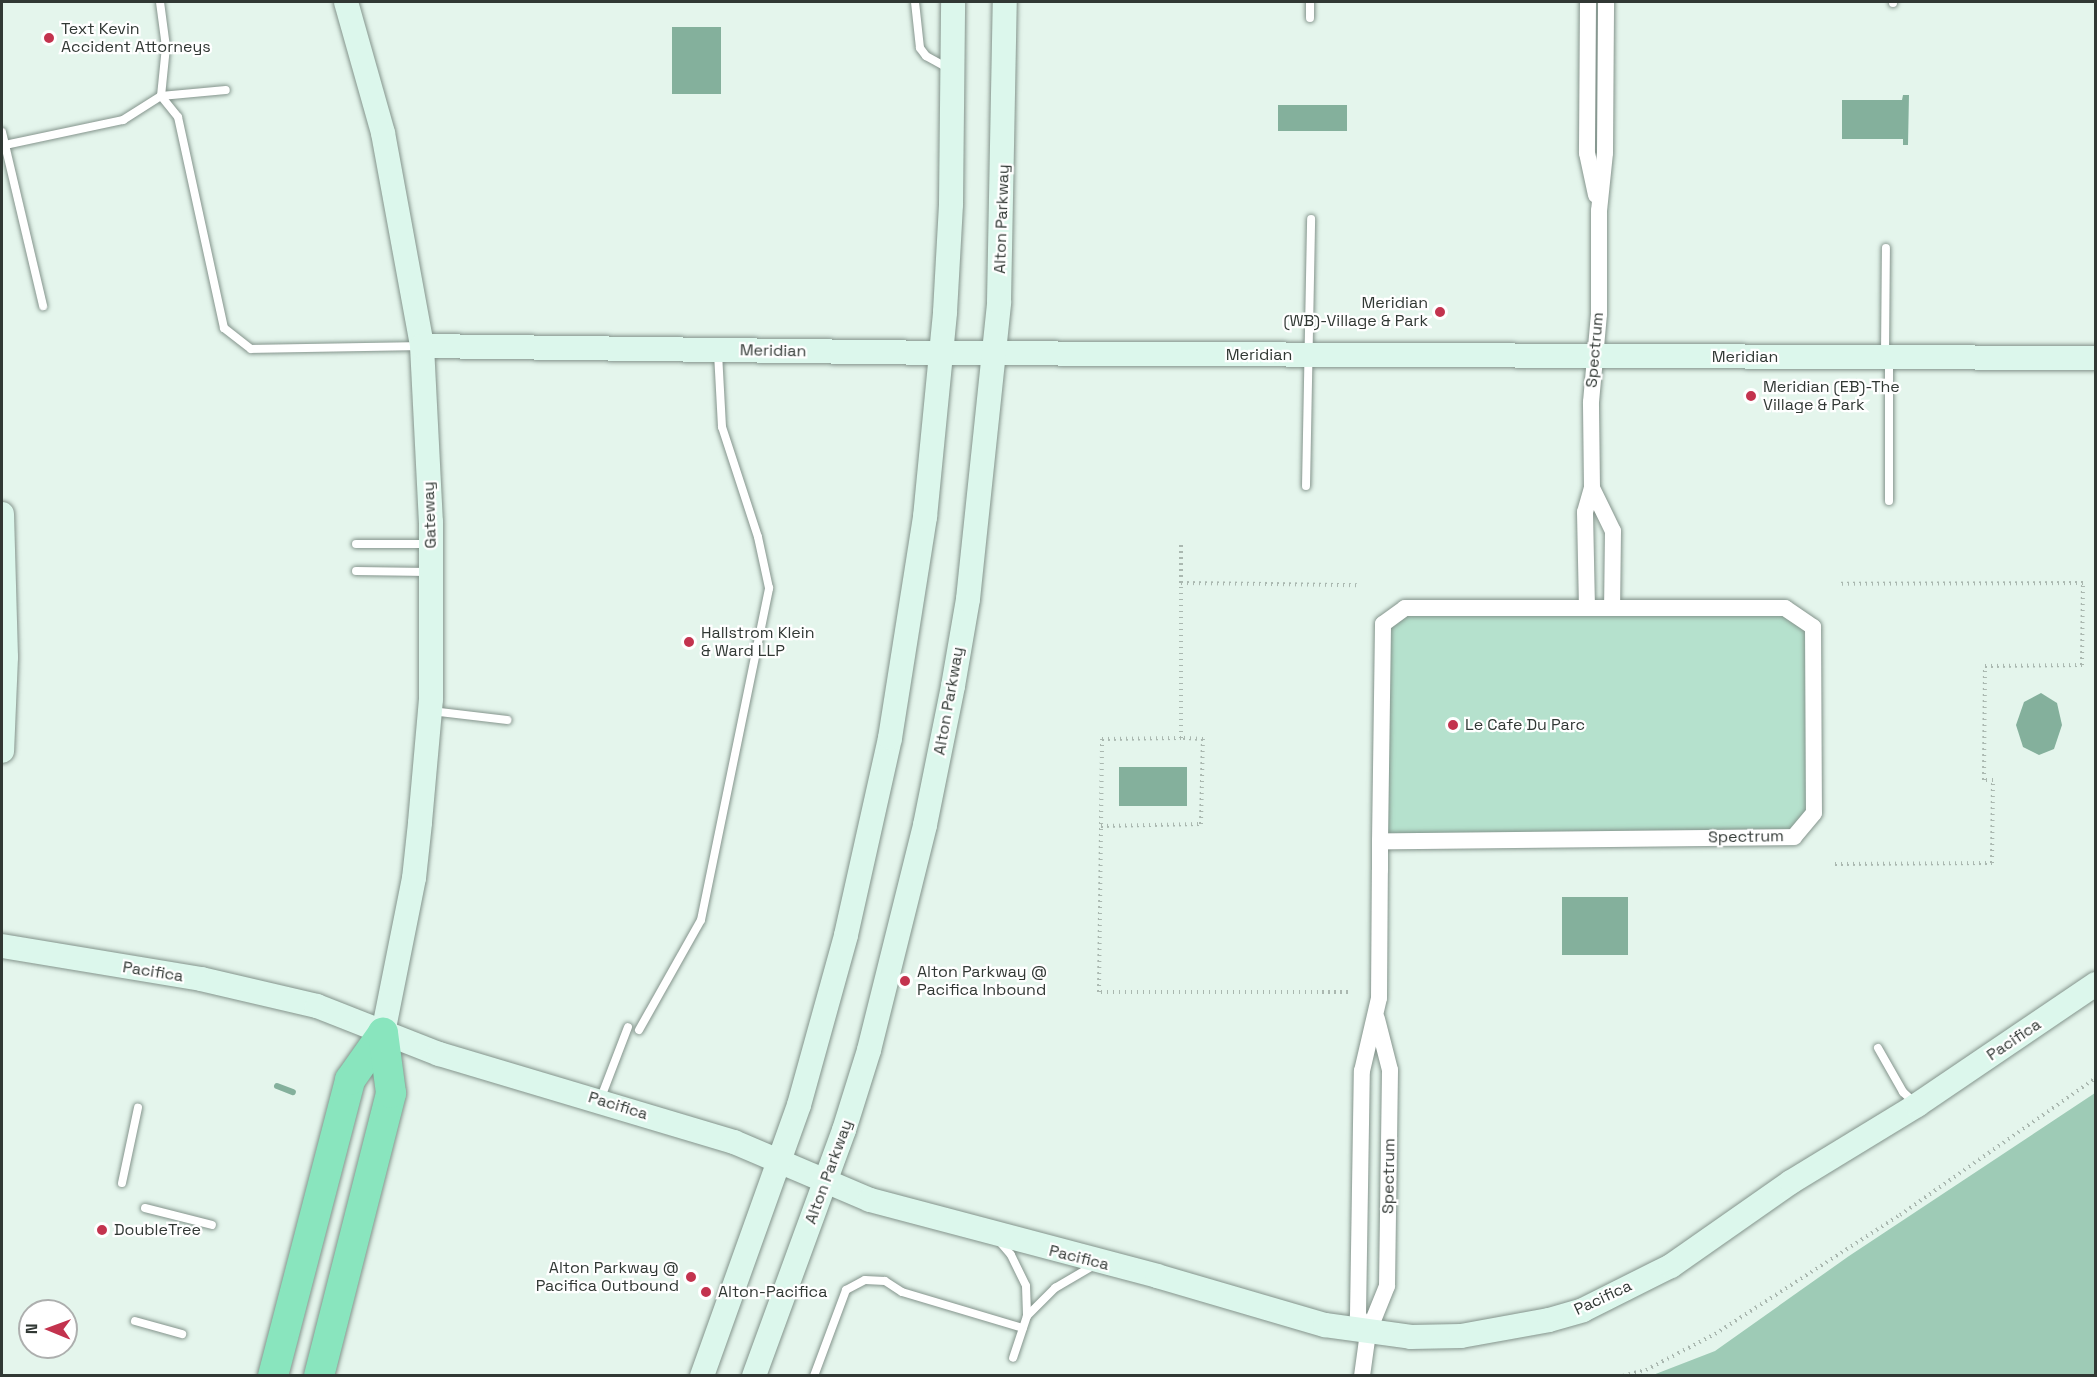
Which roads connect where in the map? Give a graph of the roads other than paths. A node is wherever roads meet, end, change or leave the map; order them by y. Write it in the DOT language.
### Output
graph roads {
  1 [pos="160,2"];
  2 [pos="346,2"];
  3 [pos="915,2"];
  4 [pos="953,2"];
  5 [pos="1005,2"];
  6 [pos="1310,2"];
  7 [pos="1588,2"];
  8 [pos="1606,2"];
  9 [pos="1310,18"];
  10 [pos="954,71"];
  11 [pos="226,90"];
  12 [pos="161,96"];
  13 [pos="2,132"];
  14 [pos="5,145"];
  15 [pos="1599,211"];
  16 [pos="1311,219"];
  17 [pos="1886,248"];
  18 [pos="43,306"];
  19 [pos="422,346"];
  20 [pos="718,350"];
  21 [pos="941,353"];
  22 [pos="994,353"];
  23 [pos="1311,355"];
  24 [pos="1595,356"];
  25 [pos="1887,357"];
  26 [pos="2096,358"];
  27 [pos="1306,486"];
  28 [pos="1592,489"];
  29 [pos="1889,501"];
  30 [pos="2,514"];
  31 [pos="356,544"];
  32 [pos="431,544"];
  33 [pos="356,571"];
  34 [pos="431,572"];
  35 [pos="1587,608"];
  36 [pos="1612,608"];
  37 [pos="430,711"];
  38 [pos="507,720"];
  39 [pos="2,751"];
  40 [pos="1380,841"];
  41 [pos="2,946"];
  42 [pos="2096,984"];
  43 [pos="1377,1017"];
  44 [pos="628,1027"];
  45 [pos="639,1030"];
  46 [pos="383,1033"];
  47 [pos="1878,1048"];
  48 [pos="600,1100"];
  49 [pos="1917,1105"];
  50 [pos="138,1108"];
  51 [pos="778,1161"];
  52 [pos="122,1183"];
  53 [pos="825,1183"];
  54 [pos="145,1208"];
  55 [pos="212,1225"];
  56 [pos="995,1236"];
  57 [pos="1097,1263"];
  58 [pos="1027,1316"];
  59 [pos="135,1321"];
  60 [pos="1023,1328"];
  61 [pos="1368,1333"];
  62 [pos="182,1334"];
  63 [pos="1013,1358"];
  64 [pos="273,1376"];
  65 [pos="319,1376"];
  66 [pos="702,1376"];
  67 [pos="754,1376"];
  68 [pos="814,1376"];
  69 [pos="1362,1376"];
  1 -- 12 [label="lane"];
  2 -- 19 [label="street, Gateway"];
  3 -- 10 [label="lane"];
  4 -- 10 [label="street"];
  5 -- 22 [label="street, Alton Parkway"];
  6 -- 9 [label="lane"];
  7 -- 15 [label="street, Spectrum"];
  8 -- 15 [label="street, Spectrum"];
  10 -- 21 [label="street"];
  11 -- 12 [label="lane"];
  12 -- 14 [label="lane"];
  12 -- 19 [label="lane"];
  13 -- 14 [label="lane"];
  14 -- 18 [label="lane"];
  15 -- 24 [label="street, Spectrum"];
  16 -- 23 [label="lane"];
  17 -- 25 [label="lane"];
  19 -- 20 [label="street, Meridian"];
  19 -- 32 [label="street, Gateway"];
  20 -- 21 [label="street, Meridian"];
  20 -- 45 [label="lane"];
  21 -- 22 [label="street, Meridian"];
  21 -- 51 [label="street"];
  22 -- 23 [label="street, Meridian"];
  22 -- 53 [label="street, Alton Parkway"];
  23 -- 24 [label="street, Meridian"];
  23 -- 27 [label="lane"];
  24 -- 25 [label="street, Meridian"];
  24 -- 28 [label="street, Spectrum"];
  25 -- 26 [label="street, Meridian"];
  25 -- 29 [label="lane"];
  28 -- 35 [label="street, Spectrum"];
  28 -- 36 [label="street, Spectrum"];
  30 -- 39 [label="street"];
  31 -- 32 [label="lane"];
  32 -- 34 [label="street, Gateway"];
  33 -- 34 [label="lane"];
  34 -- 37 [label="street, Gateway"];
  35 -- 36 [label="street, Spectrum"];
  35 -- 40 [label="street, Spectrum"];
  36 -- 40 [label="street, Spectrum"];
  37 -- 38 [label="lane"];
  37 -- 46 [label="street, Gateway"];
  40 -- 43 [label="street, Spectrum"];
  41 -- 46 [label="street, Pacifica"];
  42 -- 49 [label="street, Pacifica"];
  43 -- 61 [label="street, Spectrum"];
  43 -- 61 [label="street, Spectrum"];
  44 -- 48 [label="lane"];
  46 -- 48 [label="street, Pacifica"];
  46 -- 64 [label="highway"];
  46 -- 65 [label="highway"];
  47 -- 49 [label="lane"];
  48 -- 51 [label="street, Pacifica"];
  49 -- 61 [label="street, Pacifica"];
  50 -- 52 [label="lane"];
  51 -- 53 [label="street, Pacifica"];
  51 -- 66 [label="street"];
  53 -- 56 [label="street, Pacifica"];
  53 -- 67 [label="street, Alton Parkway"];
  54 -- 55 [label="lane"];
  56 -- 57 [label="street, Pacifica"];
  56 -- 58 [label="lane"];
  57 -- 58 [label="lane"];
  57 -- 61 [label="street, Pacifica"];
  58 -- 60 [label="lane"];
  59 -- 62 [label="lane"];
  60 -- 63 [label="lane"];
  60 -- 68 [label="lane"];
  61 -- 69 [label="street, Spectrum"];
}
